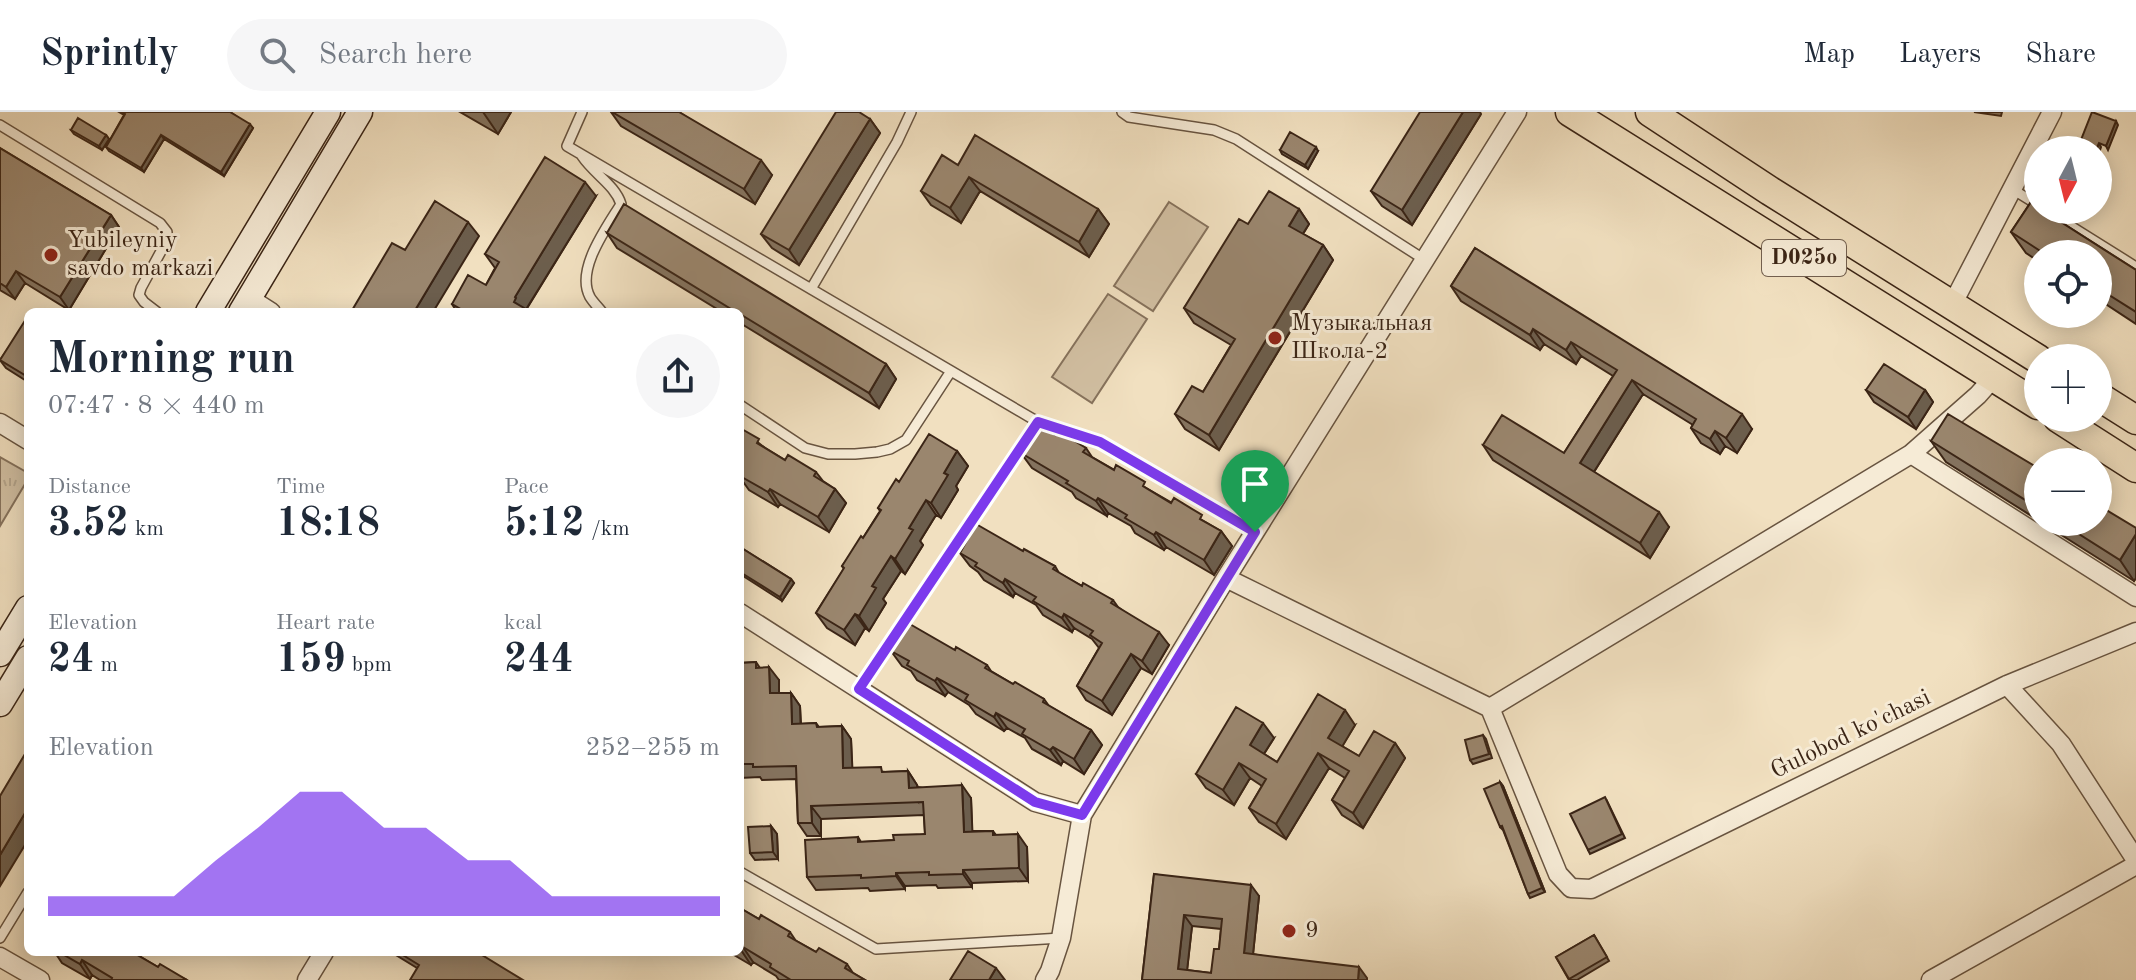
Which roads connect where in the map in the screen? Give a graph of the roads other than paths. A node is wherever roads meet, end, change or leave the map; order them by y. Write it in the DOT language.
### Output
graph roads {
  1 [pos="328,112"];
  2 [pos="360,112"];
  3 [pos="582,112"];
  4 [pos="911,112"];
  5 [pos="1122,112"];
  6 [pos="1517,112"];
  7 [pos="1570,112"];
  8 [pos="1650,112"];
  9 [pos="2052,112"];
  10 [pos="1157,117"];
  11 [pos="0,125"];
  12 [pos="582,155"];
  13 [pos="2012,189"];
  14 [pos="2024,196"];
  15 [pos="2067,224"];
  16 [pos="1425,260"];
  17 [pos="2136,267"];
  18 [pos="811,289"];
  19 [pos="245,305"];
  20 [pos="1952,305"];
  21 [pos="152,308"];
  22 [pos="210,308"];
  23 [pos="599,308"];
  24 [pos="2024,350"];
  25 [pos="951,371"];
  26 [pos="1994,377"];
  27 [pos="2024,396"];
  28 [pos="2112,405"];
  29 [pos="744,408"];
  30 [pos="2136,420"];
  31 [pos="1038,422"];
  32 [pos="0,423"];
  33 [pos="2080,432"];
  34 [pos="24,438"];
  35 [pos="1911,454"];
  36 [pos="2136,468"];
  37 [pos="1255,532"];
  38 [pos="1226,578"];
  39 [pos="2136,597"];
  40 [pos="24,615"];
  41 [pos="744,616"];
  42 [pos="2136,632"];
  43 [pos="0,654"];
  44 [pos="24,665"];
  45 [pos="2007,685"];
  46 [pos="859,689"];
  47 [pos="0,704"];
  48 [pos="1490,708"];
  49 [pos="1082,815"];
  50 [pos="2136,862"];
  51 [pos="744,874"];
  52 [pos="24,899"];
  53 [pos="0,938"];
  54 [pos="1061,938"];
  55 [pos="322,956"];
  56 [pos="0,957"];
  57 [pos="40,980"];
  58 [pos="307,980"];
  59 [pos="1045,980"];
  60 [pos="1931,980"];
  1 -- 22 [label="main road"];
  2 -- 19 [label="main road"];
  3 -- 12 [label="lane"];
  4 -- 18 [label="lane"];
  5 -- 10 [label="lane"];
  6 -- 16 [label="street"];
  7 -- 26 [label="main road, D025o"];
  8 -- 20 [label="main road"];
  9 -- 13 [label="street"];
  10 -- 16 [label="lane"];
  11 -- 21 [label="lane"];
  12 -- 18 [label="lane"];
  12 -- 23 [label="lane"];
  13 -- 14 [label="lane"];
  13 -- 20 [label="street"];
  15 -- 17 [label="lane"];
  16 -- 37 [label="street"];
  18 -- 25 [label="lane"];
  20 -- 24 [label="main road"];
  25 -- 29 [label="lane"];
  25 -- 31 [label="lane"];
  26 -- 27 [label="main road, D025o"];
  26 -- 35 [label="street"];
  28 -- 30 [label="main road"];
  31 -- 37 [label="lane"];
  31 -- 46 [label="lane"];
  32 -- 34 [label="street"];
  33 -- 36 [label="main road"];
  35 -- 39 [label="street"];
  35 -- 48 [label="street"];
  37 -- 38 [label="street"];
  38 -- 48 [label="street"];
  38 -- 49 [label="street"];
  40 -- 43 [label="main road"];
  41 -- 46 [label="street"];
  42 -- 45 [label="street, Gulobod ko'chasi"];
  44 -- 47 [label="main road"];
  45 -- 48 [label="street, Gulobod ko'chasi"];
  45 -- 50 [label="street"];
  46 -- 49 [label="street"];
  49 -- 54 [label="street"];
  50 -- 60 [label="street"];
  51 -- 54 [label="lane"];
  52 -- 53 [label="lane"];
  54 -- 59 [label="street"];
  55 -- 58 [label="street"];
  56 -- 57 [label="street"];
}
